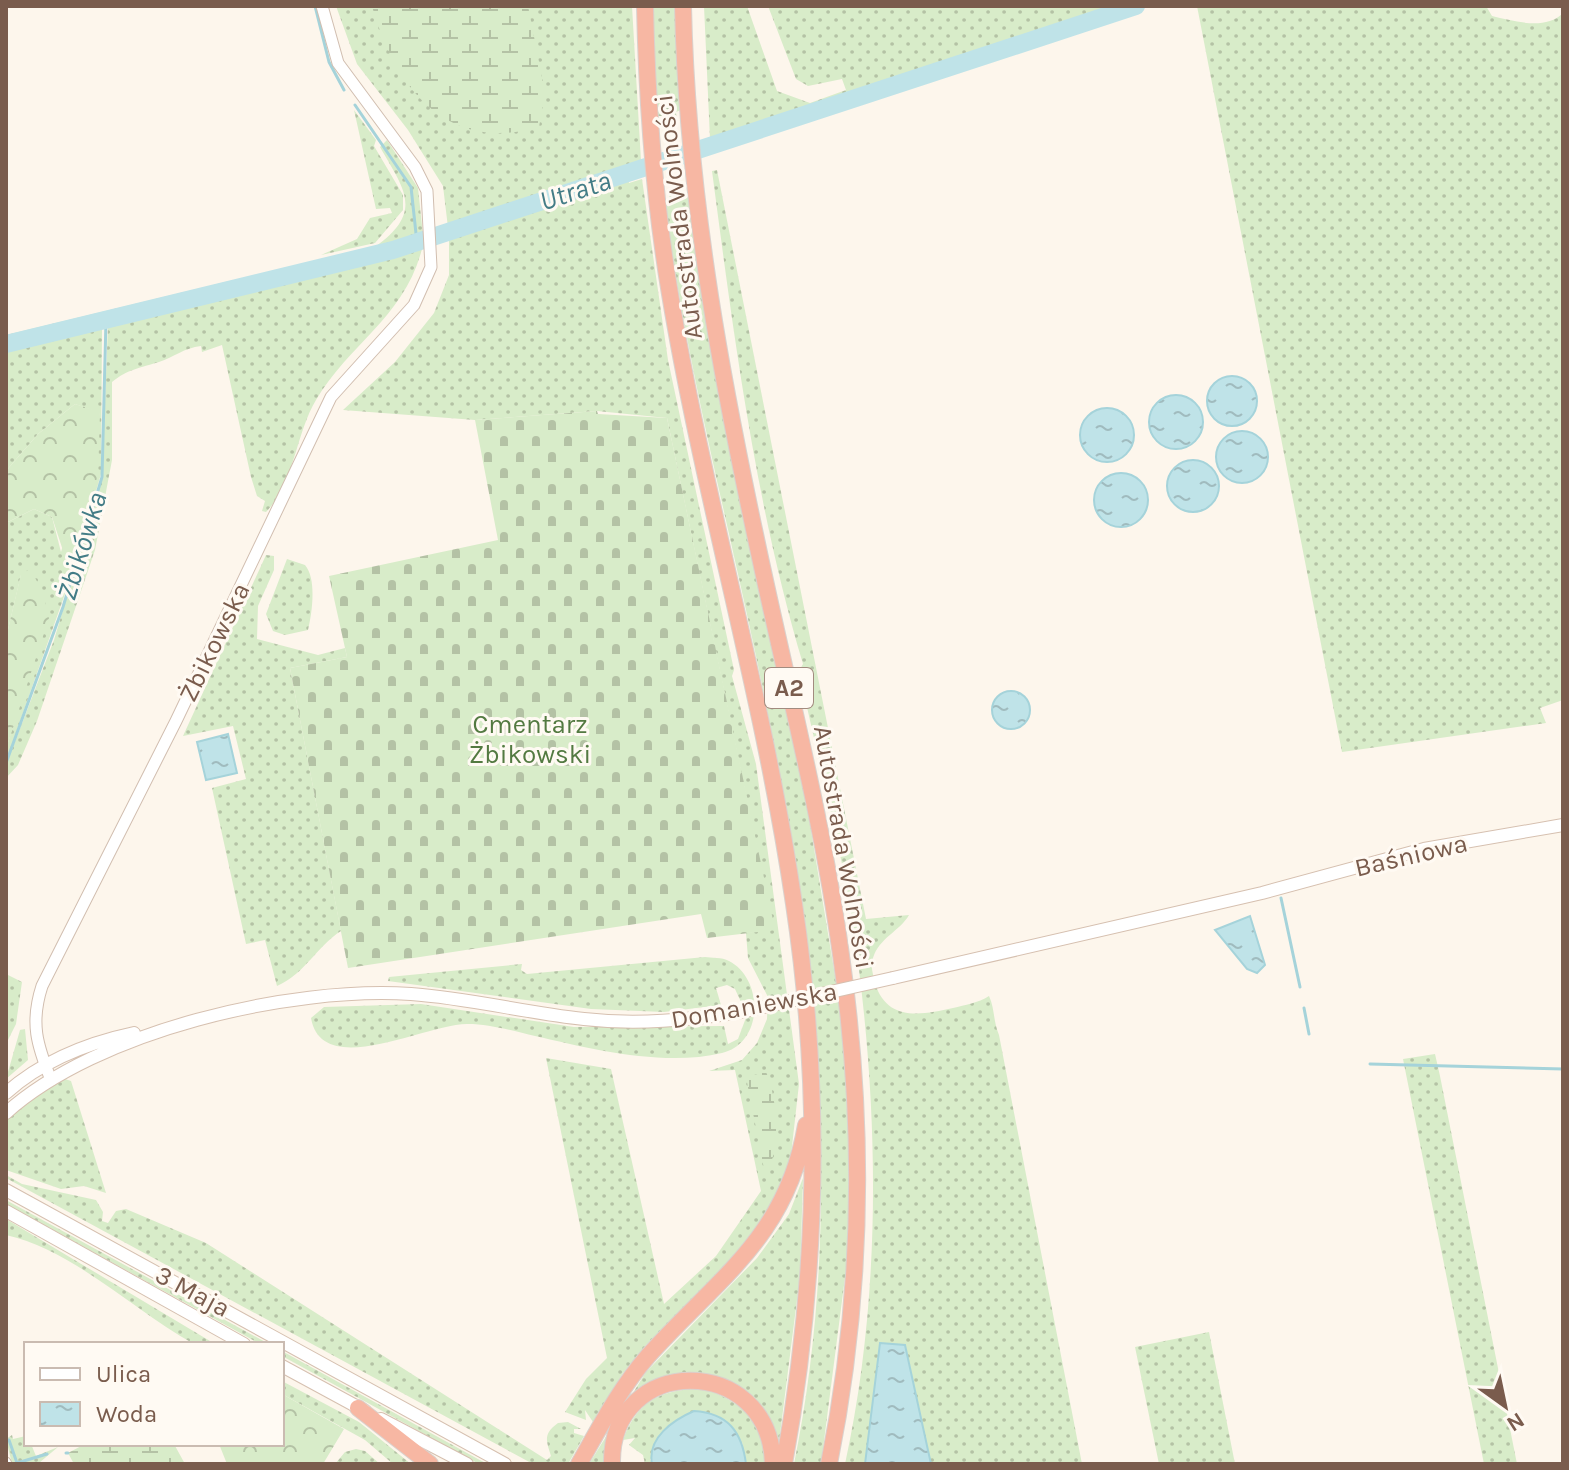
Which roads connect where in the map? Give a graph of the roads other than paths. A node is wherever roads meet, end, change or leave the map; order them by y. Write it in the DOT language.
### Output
graph roads {
  1 [pos="322,6"];
  2 [pos="645,6"];
  3 [pos="683,6"];
  4 [pos="1563,825"];
  5 [pos="1262,893"];
  6 [pos="145,1034"];
  7 [pos="45,1064"];
  8 [pos="51,1080"];
  9 [pos="812,1084"];
  10 [pos="6,1093"];
  11 [pos="6,1113"];
  12 [pos="6,1190"];
  13 [pos="6,1211"];
  14 [pos="240,1342"];
  15 [pos="283,1342"];
  16 [pos="284,1343"];
  17 [pos="284,1367"];
  18 [pos="358,1408"];
  19 [pos="430,1464"];
  20 [pos="467,1464"];
  21 [pos="505,1464"];
  22 [pos="579,1464"];
  23 [pos="612,1464"];
  24 [pos="773,1464"];
  25 [pos="784,1464"];
  26 [pos="829,1464"];
  1 -- 7 [label="street, Żbikowska"];
  2 -- 9 [label="highway, Autostrada Wolności / A2"];
  3 -- 26 [label="highway, Autostrada Wolności / A2"];
  4 -- 5 [label="main road, Baśniowa"];
  5 -- 6 [label="main road, Domaniewska, bridge"];
  6 -- 7 [label="main road, Domaniewska"];
  6 -- 8 [label="main road, Domaniewska"];
  7 -- 8 [label="street, Żbikowska"];
  7 -- 10 [label="main road, Domaniewska"];
  8 -- 11 [label="main road, Domaniewska"];
  9 -- 22 [label="highway"];
  9 -- 25 [label="highway, Autostrada Wolności / A2"];
  12 -- 15 [label="main road, 3 Maja"];
  13 -- 14 [label="main road, 3 Maja"];
  16 -- 21 [label="main road, 3 Maja"];
  17 -- 18 [label="main road"];
  18 -- 19 [label="highway"];
  18 -- 20 [label="main road"];
  23 -- 24 [label="highway"];
}
